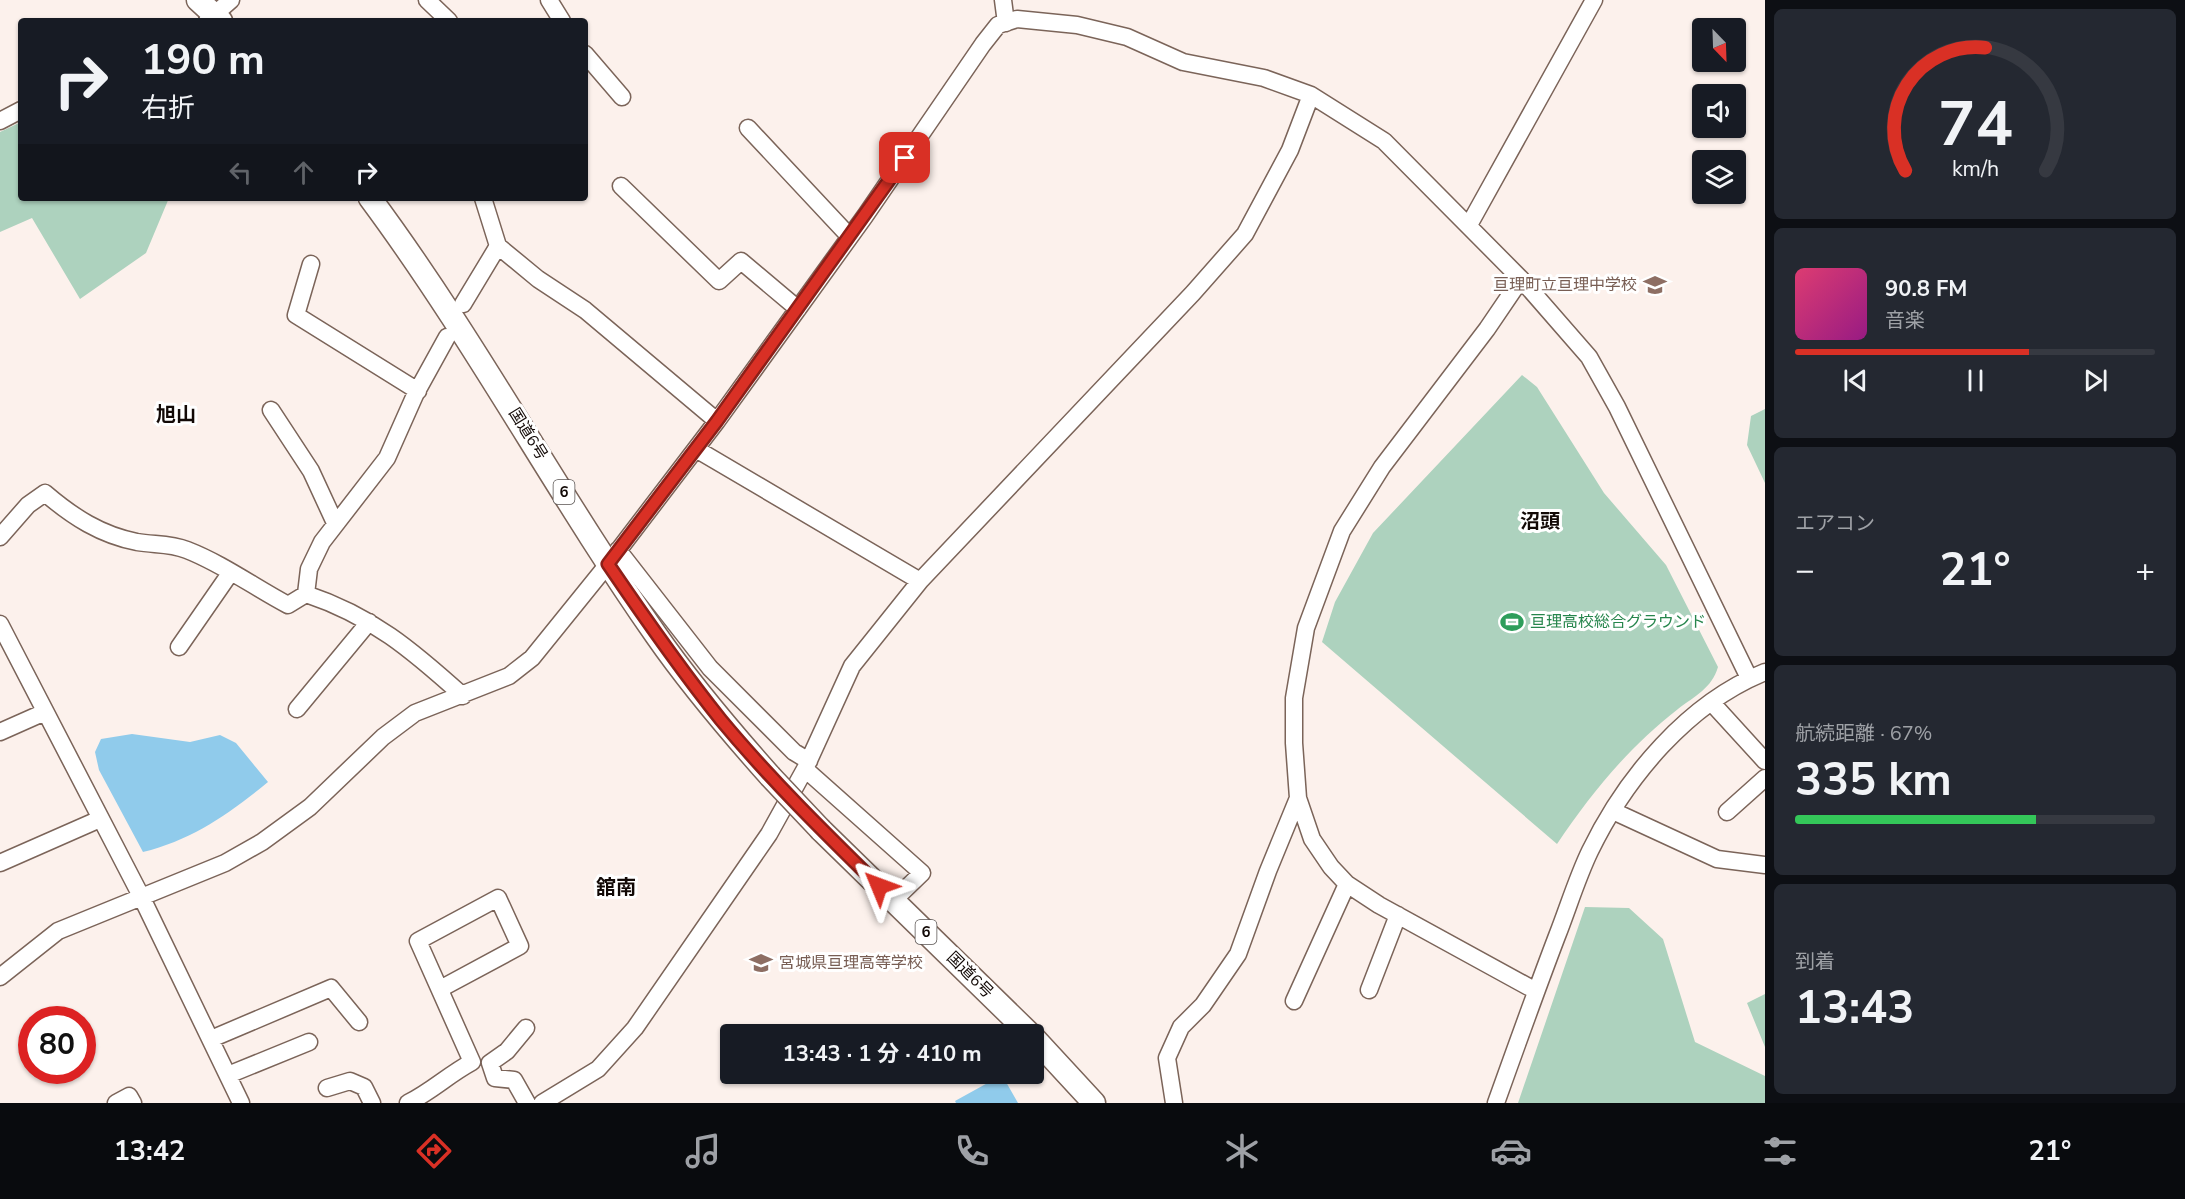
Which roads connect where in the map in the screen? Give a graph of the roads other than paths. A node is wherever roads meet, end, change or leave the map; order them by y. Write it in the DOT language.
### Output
graph roads {
  1 [pos="427,0"];
  2 [pos="549,0"];
  3 [pos="1003,0"];
  4 [pos="1594,0"];
  5 [pos="446,18"];
  6 [pos="560,18"];
  7 [pos="1006,23"];
  8 [pos="588,57"];
  9 [pos="1311,95"];
  10 [pos="622,97"];
  11 [pos="18,112"];
  12 [pos="0,121"];
  13 [pos="748,128"];
  14 [pos="621,186"];
  15 [pos="372,201"];
  16 [pos="484,201"];
  17 [pos="1469,225"];
  18 [pos="850,237"];
  19 [pos="498,246"];
  20 [pos="311,264"];
  21 [pos="1521,279"];
  22 [pos="463,304"];
  23 [pos="798,309"];
  24 [pos="447,337"];
  25 [pos="418,392"];
  26 [pos="271,410"];
  27 [pos="717,421"];
  28 [pos="696,449"];
  29 [pos="335,523"];
  30 [pos="0,537"];
  31 [pos="613,557"];
  32 [pos="231,572"];
  33 [pos="920,581"];
  34 [pos="306,594"];
  35 [pos="369,622"];
  36 [pos="0,624"];
  37 [pos="179,647"];
  38 [pos="1765,672"];
  39 [pos="1749,678"];
  40 [pos="463,696"];
  41 [pos="1712,703"];
  42 [pos="297,710"];
  43 [pos="45,712"];
  44 [pos="0,732"];
  45 [pos="1765,761"];
  46 [pos="807,765"];
  47 [pos="1765,778"];
  48 [pos="1298,798"];
  49 [pos="1612,811"];
  50 [pos="1727,812"];
  51 [pos="100,819"];
  52 [pos="0,862"];
  53 [pos="1765,865"];
  54 [pos="1347,884"];
  55 [pos="141,896"];
  56 [pos="894,900"];
  57 [pos="1398,915"];
  58 [pos="0,977"];
  59 [pos="440,989"];
  60 [pos="1369,990"];
  61 [pos="1536,991"];
  62 [pos="1294,1001"];
  63 [pos="359,1023"];
  64 [pos="1020,1024"];
  65 [pos="526,1028"];
  66 [pos="211,1039"];
  67 [pos="309,1042"];
  68 [pos="1044,1049"];
  69 [pos="228,1075"];
  70 [pos="327,1088"];
  71 [pos="116,1103"];
  72 [pos="133,1103"];
  73 [pos="241,1103"];
  74 [pos="372,1103"];
  75 [pos="408,1103"];
  76 [pos="527,1103"];
  77 [pos="542,1103"];
  78 [pos="1094,1103"];
  79 [pos="1174,1103"];
  80 [pos="1496,1103"];
  1 -- 5 [label="street"];
  2 -- 6 [label="street"];
  3 -- 7 [label="street"];
  4 -- 17 [label="street"];
  7 -- 9 [label="street"];
  7 -- 18 [label="street"];
  8 -- 10 [label="street"];
  9 -- 17 [label="street"];
  9 -- 33 [label="street"];
  11 -- 12 [label="street"];
  13 -- 18 [label="street"];
  14 -- 23 [label="street"];
  15 -- 31 [label="highway, 国道6号 / 6"];
  16 -- 19 [label="street"];
  17 -- 21 [label="street"];
  18 -- 23 [label="street"];
  19 -- 22 [label="street"];
  19 -- 27 [label="street"];
  20 -- 25 [label="street"];
  21 -- 39 [label="street"];
  21 -- 48 [label="street"];
  23 -- 27 [label="street"];
  24 -- 25 [label="street"];
  25 -- 29 [label="street"];
  26 -- 29 [label="street"];
  27 -- 28 [label="street"];
  28 -- 31 [label="street"];
  28 -- 33 [label="street"];
  29 -- 34 [label="street"];
  30 -- 32 [label="street"];
  31 -- 40 [label="street"];
  31 -- 46 [label="street"];
  31 -- 56 [label="highway, 国道6号 / 6, bridge"];
  32 -- 34 [label="street"];
  32 -- 37 [label="street"];
  33 -- 46 [label="street"];
  34 -- 35 [label="street"];
  35 -- 40 [label="street"];
  35 -- 42 [label="street"];
  36 -- 43 [label="street"];
  38 -- 39 [label="street"];
  39 -- 41 [label="street"];
  40 -- 55 [label="street"];
  41 -- 45 [label="street"];
  41 -- 49 [label="street"];
  43 -- 44 [label="street"];
  43 -- 51 [label="street"];
  46 -- 56 [label="street"];
  46 -- 77 [label="street"];
  47 -- 50 [label="street"];
  48 -- 54 [label="street"];
  48 -- 79 [label="street"];
  49 -- 53 [label="street"];
  49 -- 61 [label="street"];
  51 -- 52 [label="street"];
  51 -- 55 [label="street"];
  54 -- 57 [label="street"];
  54 -- 62 [label="street"];
  55 -- 58 [label="street"];
  55 -- 66 [label="street"];
  56 -- 64 [label="highway, 国道6号 / 6"];
  57 -- 60 [label="street"];
  57 -- 61 [label="street"];
  59 -- 59 [label="street"];
  59 -- 75 [label="street"];
  61 -- 80 [label="street"];
  63 -- 66 [label="street"];
  65 -- 76 [label="street"];
  66 -- 69 [label="street"];
  67 -- 69 [label="street"];
  68 -- 78 [label="highway, 国道6号 / 6"];
  69 -- 73 [label="street"];
  70 -- 74 [label="street"];
  71 -- 72 [label="street"];
}
